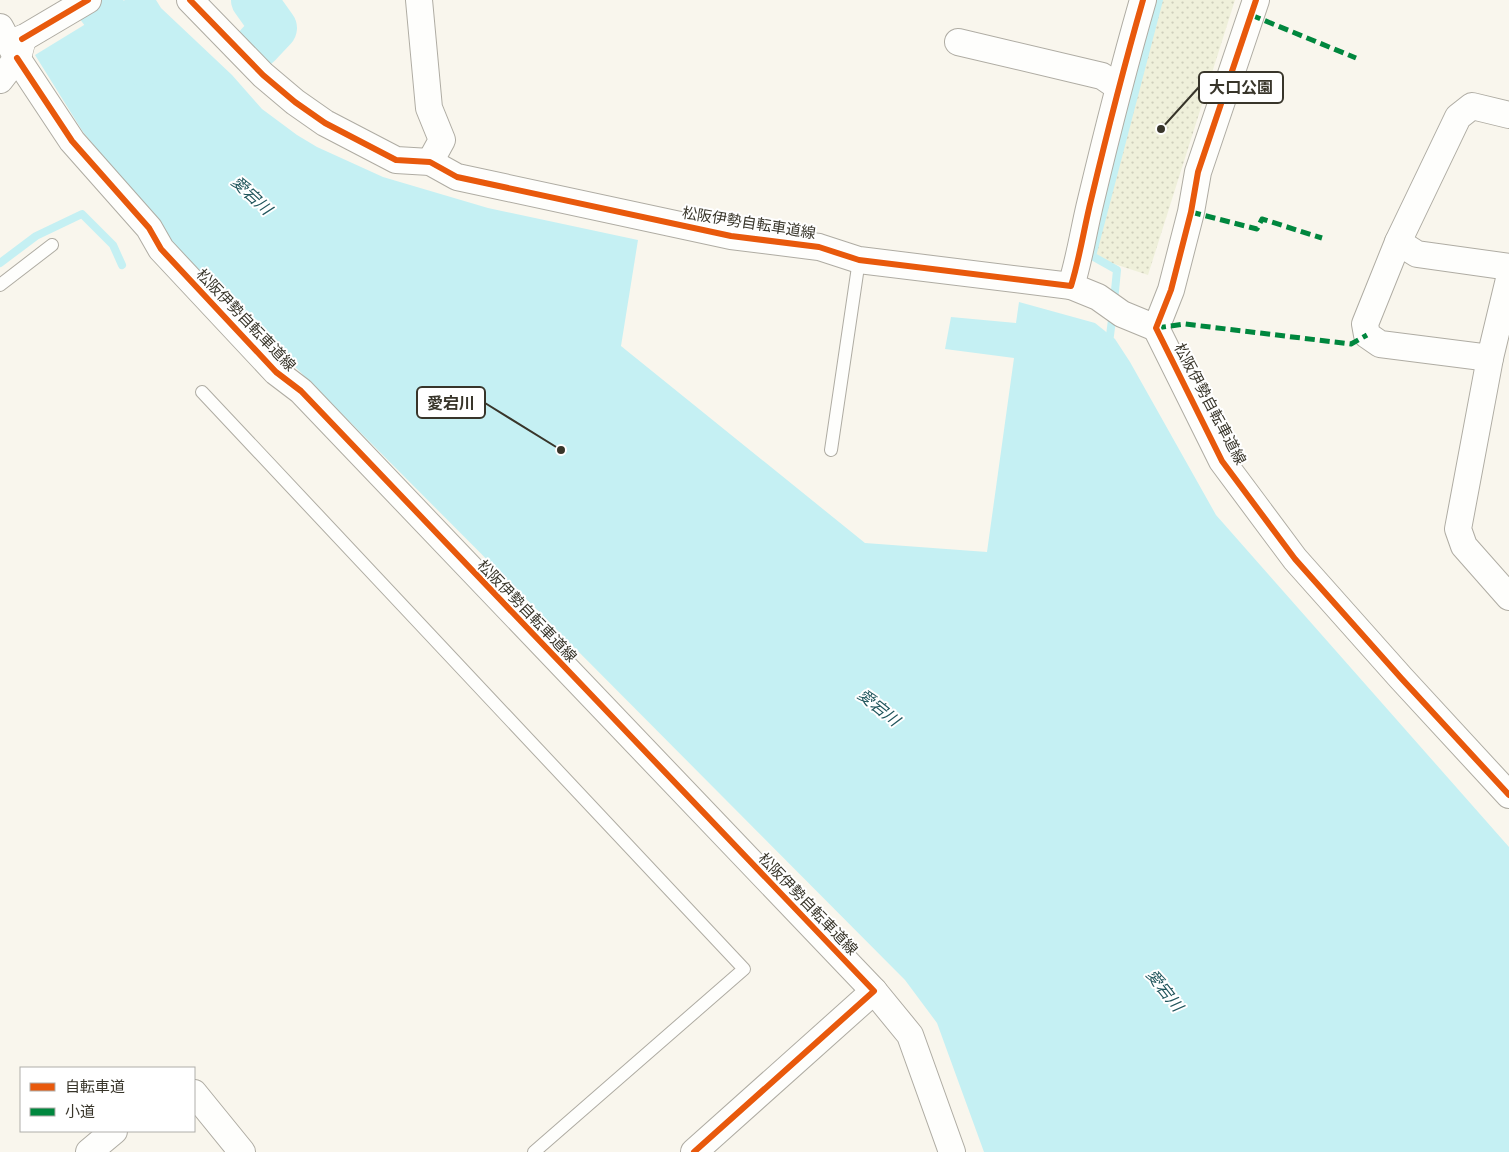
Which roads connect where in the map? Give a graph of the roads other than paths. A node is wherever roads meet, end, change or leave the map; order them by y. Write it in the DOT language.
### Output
graph roads {
  1 [pos="88,0"];
  2 [pos="190,0"];
  3 [pos="419,0"];
  4 [pos="1143,0"];
  5 [pos="1256,0"];
  6 [pos="13,41"];
  7 [pos="958,42"];
  8 [pos="0,80"];
  9 [pos="1118,87"];
  10 [pos="1509,115"];
  11 [pos="430,162"];
  12 [pos="1398,242"];
  13 [pos="52,245"];
  14 [pos="859,260"];
  15 [pos="1509,267"];
  16 [pos="1509,278"];
  17 [pos="0,285"];
  18 [pos="1071,286"];
  19 [pos="1156,328"];
  20 [pos="1490,358"];
  21 [pos="202,392"];
  22 [pos="831,450"];
  23 [pos="1509,597"];
  24 [pos="1509,795"];
  25 [pos="874,991"];
  26 [pos="195,1094"];
  27 [pos="113,1132"];
  28 [pos="89,1152"];
  29 [pos="242,1152"];
  30 [pos="534,1152"];
  31 [pos="694,1152"];
  32 [pos="952,1152"];
  1 -- 6 [label="street"];
  2 -- 11 [label="street, 松阪伊勢自転車道線"];
  3 -- 11 [label="street"];
  4 -- 9 [label="street"];
  5 -- 19 [label="street"];
  6 -- 8 [label="street"];
  6 -- 25 [label="street, 松阪伊勢自転車道線"];
  7 -- 9 [label="street"];
  9 -- 18 [label="street"];
  10 -- 12 [label="street"];
  11 -- 14 [label="street, 松阪伊勢自転車道線"];
  12 -- 15 [label="street"];
  12 -- 20 [label="street"];
  13 -- 17 [label="lane"];
  14 -- 18 [label="street, 松阪伊勢自転車道線"];
  14 -- 22 [label="lane"];
  16 -- 20 [label="street"];
  18 -- 19 [label="street, 松阪伊勢自転車道線"];
  19 -- 24 [label="street, 松阪伊勢自転車道線"];
  20 -- 23 [label="street"];
  21 -- 30 [label="lane"];
  25 -- 31 [label="street"];
  25 -- 32 [label="street, 松阪伊勢自転車道線"];
  26 -- 29 [label="street"];
  27 -- 28 [label="street"];
}
